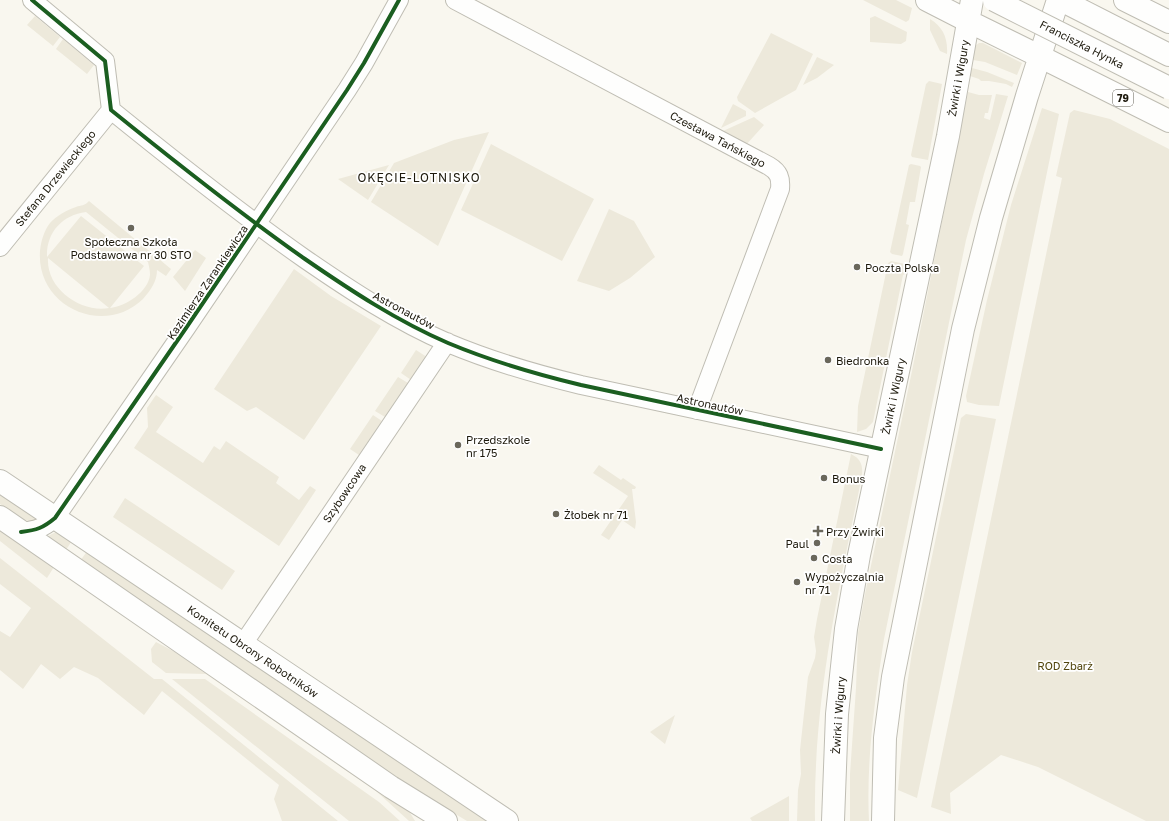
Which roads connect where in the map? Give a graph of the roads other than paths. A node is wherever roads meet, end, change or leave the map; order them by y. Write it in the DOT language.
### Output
graph roads {
  1 [pos="32,0"];
  2 [pos="399,0"];
  3 [pos="455,0"];
  4 [pos="927,0"];
  5 [pos="994,0"];
  6 [pos="1060,0"];
  7 [pos="1125,0"];
  8 [pos="970,10"];
  9 [pos="1169,22"];
  10 [pos="1169,55"];
  11 [pos="1041,57"];
  12 [pos="1169,88"];
  13 [pos="111,110"];
  14 [pos="1169,121"];
  15 [pos="256,225"];
  16 [pos="0,247"];
  17 [pos="447,342"];
  18 [pos="697,410"];
  19 [pos="881,449"];
  20 [pos="0,481"];
  21 [pos="0,517"];
  22 [pos="55,518"];
  23 [pos="21,532"];
  24 [pos="243,644"];
  25 [pos="446,821"];
  26 [pos="507,821"];
  27 [pos="834,821"];
  28 [pos="883,821"];
  1 -- 13 [label="street"];
  2 -- 15 [label="street, Kazimierza Zarankiewicza"];
  3 -- 18 [label="street, Czesława Tańskiego"];
  4 -- 8 [label="main road, 79"];
  5 -- 12 [label="main road, Franciszka Hynka, bridge"];
  6 -- 10 [label="main road"];
  6 -- 11 [label="main road"];
  7 -- 9 [label="main road"];
  8 -- 11 [label="main road, 79"];
  8 -- 19 [label="main road, Żwirki i Wigury"];
  11 -- 14 [label="main road, 79"];
  11 -- 28 [label="main road"];
  13 -- 15 [label="street, Astronautów"];
  13 -- 16 [label="street, Stefana Drzewieckiego"];
  15 -- 17 [label="street, Astronautów"];
  15 -- 22 [label="street, Kazimierza Zarankiewicza"];
  17 -- 18 [label="street, Astronautów"];
  17 -- 24 [label="street, Szybowcowa"];
  18 -- 19 [label="street, Astronautów"];
  19 -- 27 [label="main road, Żwirki i Wigury"];
  20 -- 22 [label="main road, Komitetu Obrony Robotników"];
  21 -- 23 [label="main road"];
  22 -- 23 [label="street, Kazimierza Zarankiewicza"];
  22 -- 24 [label="main road, Komitetu Obrony Robotników"];
  23 -- 25 [label="main road"];
  24 -- 26 [label="main road, Komitetu Obrony Robotników"];
}
